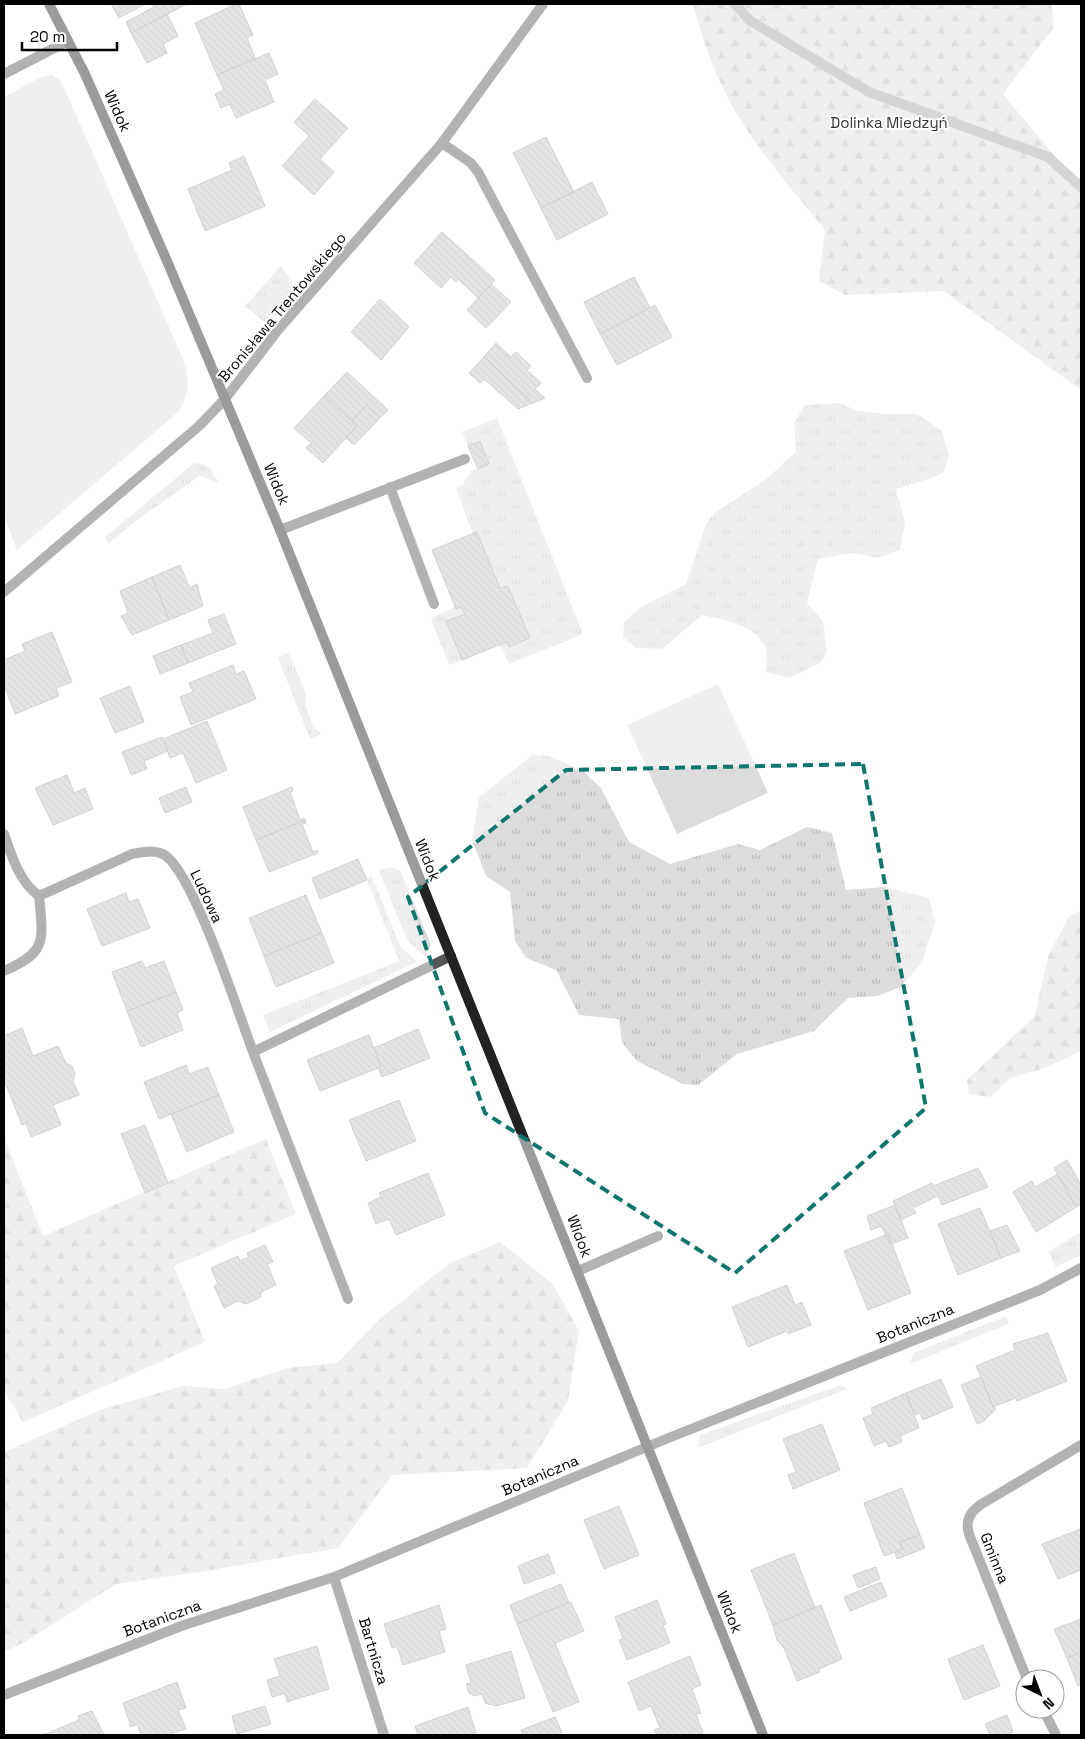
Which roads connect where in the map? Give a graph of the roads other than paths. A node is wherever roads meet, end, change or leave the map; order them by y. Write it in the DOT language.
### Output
graph roads {
  1 [pos="49,4"];
  2 [pos="543,4"];
  3 [pos="68,40"];
  4 [pos="4,74"];
  5 [pos="442,143"];
  6 [pos="587,378"];
  7 [pos="225,399"];
  8 [pos="465,459"];
  9 [pos="390,487"];
  10 [pos="280,530"];
  11 [pos="4,592"];
  12 [pos="434,604"];
  13 [pos="4,834"];
  14 [pos="39,896"];
  15 [pos="452,956"];
  16 [pos="4,971"];
  17 [pos="253,1052"];
  18 [pos="658,1236"];
  19 [pos="1081,1268"];
  20 [pos="578,1271"];
  21 [pos="348,1298"];
  22 [pos="1081,1445"];
  23 [pos="647,1447"];
  24 [pos="334,1576"];
  25 [pos="1024,1669"];
  26 [pos="4,1695"];
  27 [pos="1048,1719"];
  28 [pos="384,1735"];
  29 [pos="763,1735"];
  30 [pos="1056,1735"];
  1 -- 3 [label="street, Widok"];
  2 -- 5 [label="street, Bronisława Trentowskiego"];
  3 -- 4 [label="street"];
  3 -- 7 [label="street, Widok"];
  5 -- 6 [label="street"];
  5 -- 7 [label="street, Bronisława Trentowskiego"];
  7 -- 10 [label="street, Widok"];
  7 -- 11 [label="street, Bronisława Trentowskiego"];
  8 -- 9 [label="street"];
  9 -- 10 [label="street"];
  9 -- 12 [label="street"];
  10 -- 15 [label="street, Widok"];
  13 -- 14 [label="street"];
  14 -- 16 [label="street"];
  14 -- 17 [label="street, Ludowa"];
  15 -- 17 [label="street"];
  15 -- 20 [label="street, Widok"];
  17 -- 21 [label="street, Ludowa"];
  18 -- 20 [label="street"];
  19 -- 23 [label="street, Botaniczna"];
  20 -- 23 [label="street, Widok"];
  22 -- 25 [label="street, Gminna"];
  23 -- 24 [label="street, Botaniczna"];
  23 -- 29 [label="street, Widok"];
  24 -- 26 [label="street, Botaniczna"];
  24 -- 28 [label="street, Bartnicza"];
  27 -- 30 [label="street"];
}
